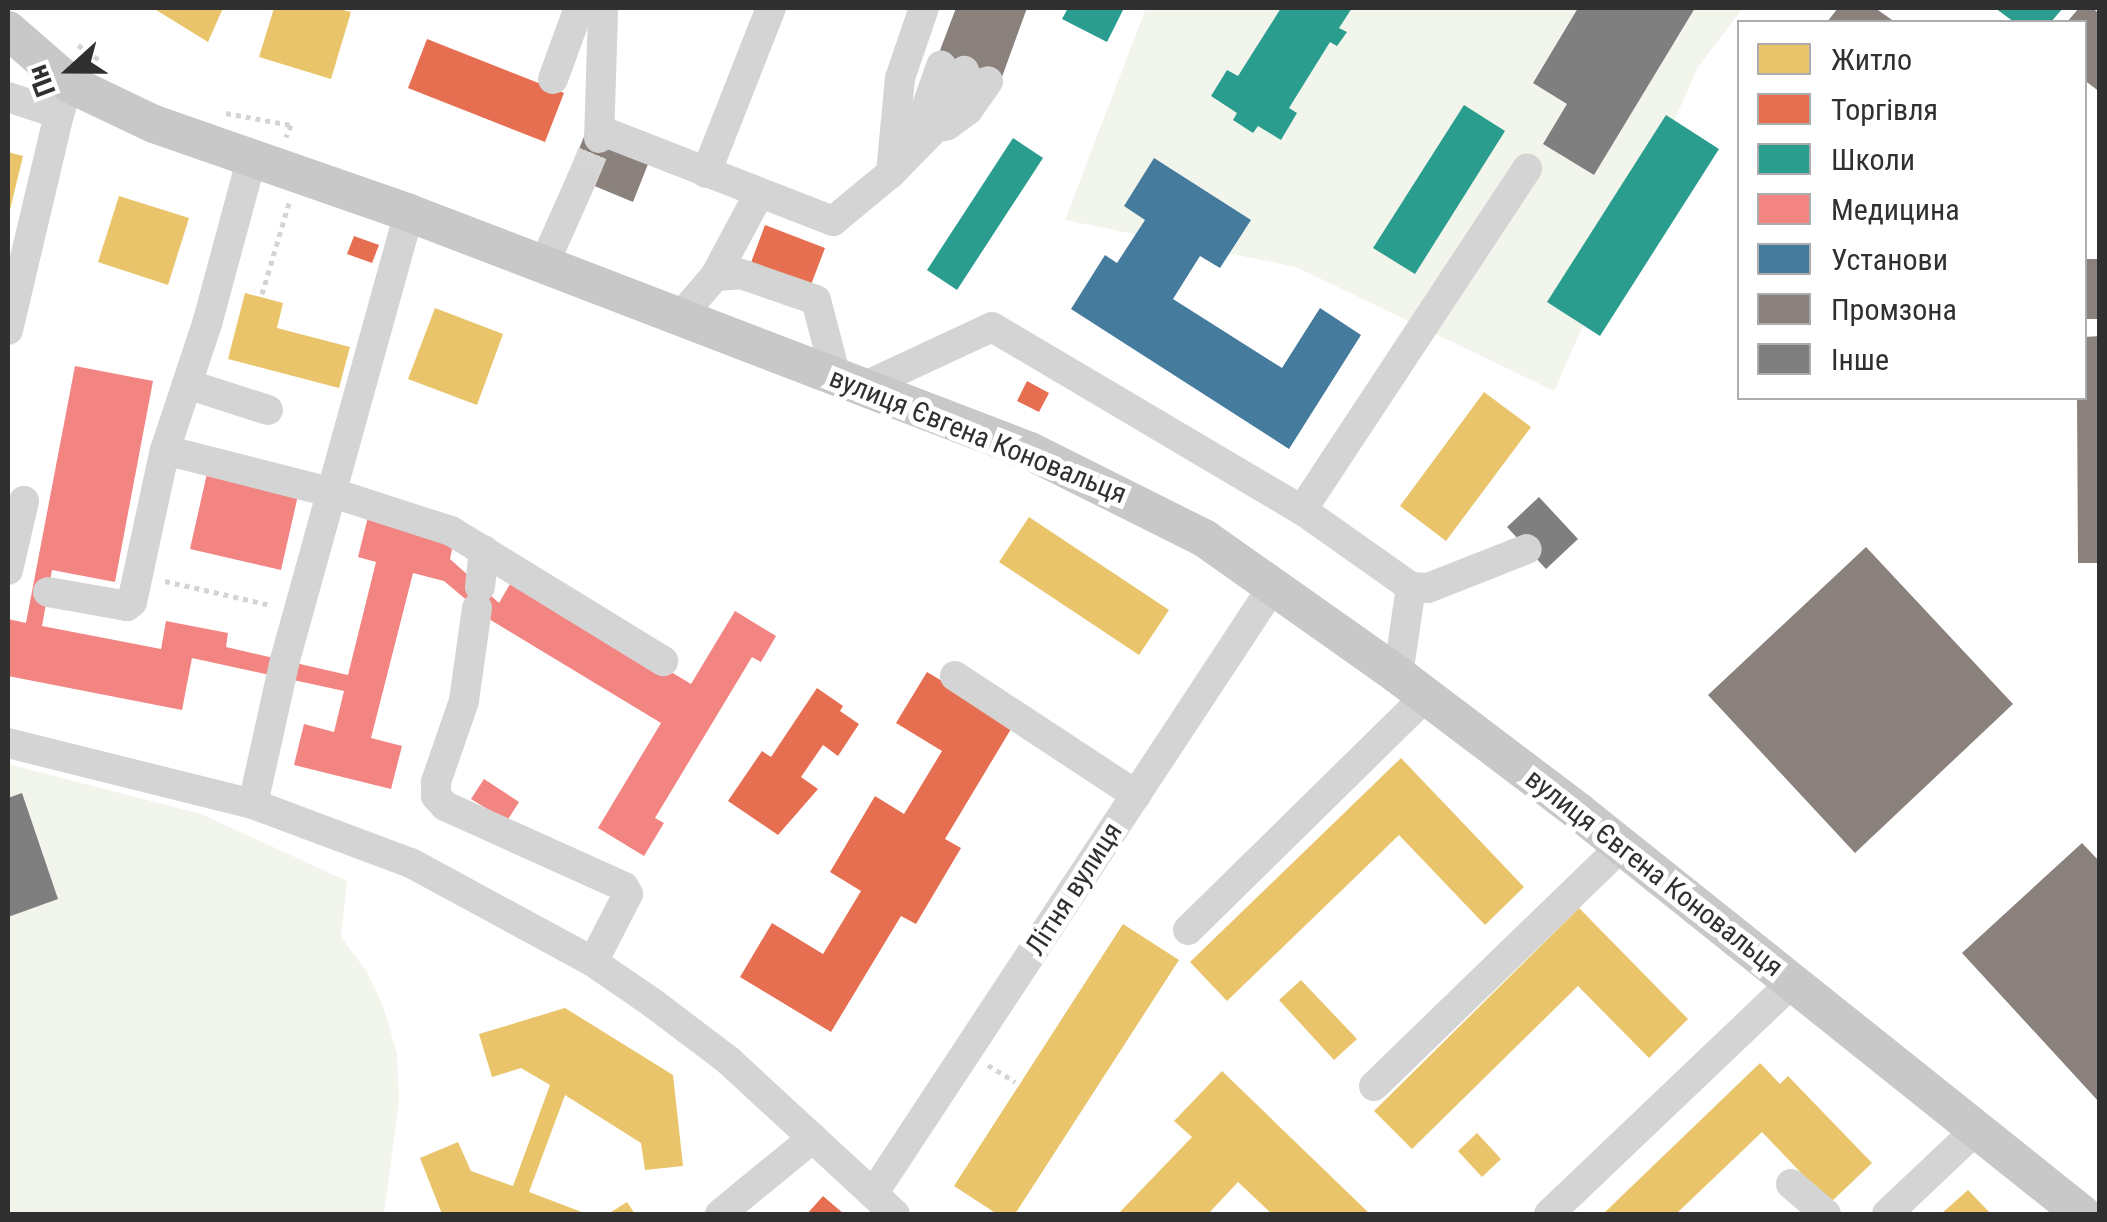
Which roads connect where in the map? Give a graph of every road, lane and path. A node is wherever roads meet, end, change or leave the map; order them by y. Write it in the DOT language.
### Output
graph roads {
  1 [pos="771,8"];
  2 [pos="924,8"];
  3 [pos="594,9"];
  4 [pos="8,30"];
  5 [pos="66,36"];
  6 [pos="108,65"];
  7 [pos="965,73"];
  8 [pos="553,80"];
  9 [pos="8,98"];
  10 [pos="64,99"];
  11 [pos="213,111"];
  12 [pos="291,125"];
  13 [pos="252,157"];
  14 [pos="901,162"];
  15 [pos="1527,169"];
  16 [pos="706,173"];
  17 [pos="582,180"];
  18 [pos="759,194"];
  19 [pos="290,200"];
  20 [pos="410,213"];
  21 [pos="19,232"];
  22 [pos="544,264"];
  23 [pos="715,276"];
  24 [pos="262,294"];
  25 [pos="680,316"];
  26 [pos="8,330"];
  27 [pos="850,382"];
  28 [pos="187,384"];
  29 [pos="268,410"];
  30 [pos="165,450"];
  31 [pos="330,492"];
  32 [pos="24,501"];
  33 [pos="1302,510"];
  34 [pos="1527,548"];
  35 [pos="484,550"];
  36 [pos="8,570"];
  37 [pos="137,575"];
  38 [pos="1274,585"];
  39 [pos="29,587"];
  40 [pos="1411,588"];
  41 [pos="300,612"];
  42 [pos="663,662"];
  43 [pos="955,676"];
  44 [pos="1412,685"];
  45 [pos="8,744"];
  46 [pos="1136,795"];
  47 [pos="252,804"];
  48 [pos="1622,846"];
  49 [pos="1188,930"];
  50 [pos="592,962"];
  51 [pos="1794,982"];
  52 [pos="1374,1086"];
  53 [pos="1978,1128"];
  54 [pos="813,1138"];
  55 [pos="1791,1184"];
  56 [pos="884,1204"];
  57 [pos="720,1214"];
  58 [pos="1550,1214"];
  59 [pos="1826,1214"];
  60 [pos="1887,1214"];
  61 [pos="2082,1214"];
  1 -- 16 [label="street"];
  2 -- 14 [label="street"];
  3 -- 8 [label="street"];
  3 -- 16 [label="street"];
  4 -- 10 [label="main road, вулиця Євгена Коновальця"];
  5 -- 6 [label="path"];
  7 -- 14 [label="street"];
  9 -- 10 [label="street"];
  10 -- 13 [label="main road, вулиця Євгена Коновальця"];
  10 -- 21 [label="street"];
  11 -- 12 [label="path"];
  13 -- 20 [label="main road, вулиця Євгена Коновальця"];
  13 -- 28 [label="street"];
  14 -- 18 [label="street"];
  15 -- 33 [label="street"];
  16 -- 18 [label="street"];
  17 -- 22 [label="street"];
  18 -- 23 [label="street"];
  19 -- 24 [label="path"];
  20 -- 22 [label="main road, вулиця Євгена Коновальця"];
  20 -- 31 [label="street"];
  21 -- 26 [label="street"];
  22 -- 25 [label="main road, вулиця Євгена Коновальця"];
  23 -- 25 [label="street"];
  23 -- 27 [label="street"];
  25 -- 27 [label="main road, вулиця Євгена Коновальця"];
  27 -- 33 [label="street"];
  27 -- 38 [label="main road, вулиця Євгена Коновальця"];
  28 -- 29 [label="street"];
  28 -- 30 [label="street"];
  30 -- 31 [label="street"];
  30 -- 37 [label="street"];
  31 -- 35 [label="street"];
  31 -- 41 [label="street"];
  32 -- 36 [label="street"];
  33 -- 40 [label="street"];
  34 -- 40 [label="street"];
  35 -- 42 [label="street"];
  35 -- 50 [label="street"];
  37 -- 39 [label="street"];
  37 -- 41 [label="path"];
  38 -- 44 [label="main road, вулиця Євгена Коновальця"];
  38 -- 46 [label="street, Літня вулиця"];
  40 -- 44 [label="street"];
  41 -- 47 [label="street"];
  43 -- 46 [label="street"];
  44 -- 48 [label="main road, вулиця Євгена Коновальця"];
  44 -- 49 [label="street"];
  45 -- 47 [label="street"];
  46 -- 56 [label="street, Літня вулиця"];
  47 -- 50 [label="street"];
  48 -- 51 [label="main road, вулиця Євгена Коновальця"];
  48 -- 52 [label="street"];
  50 -- 54 [label="street"];
  51 -- 53 [label="main road, вулиця Євгена Коновальця"];
  51 -- 58 [label="street"];
  53 -- 60 [label="street"];
  53 -- 61 [label="main road, вулиця Євгена Коновальця"];
  54 -- 56 [label="street"];
  54 -- 57 [label="street"];
  55 -- 59 [label="street"];
}
